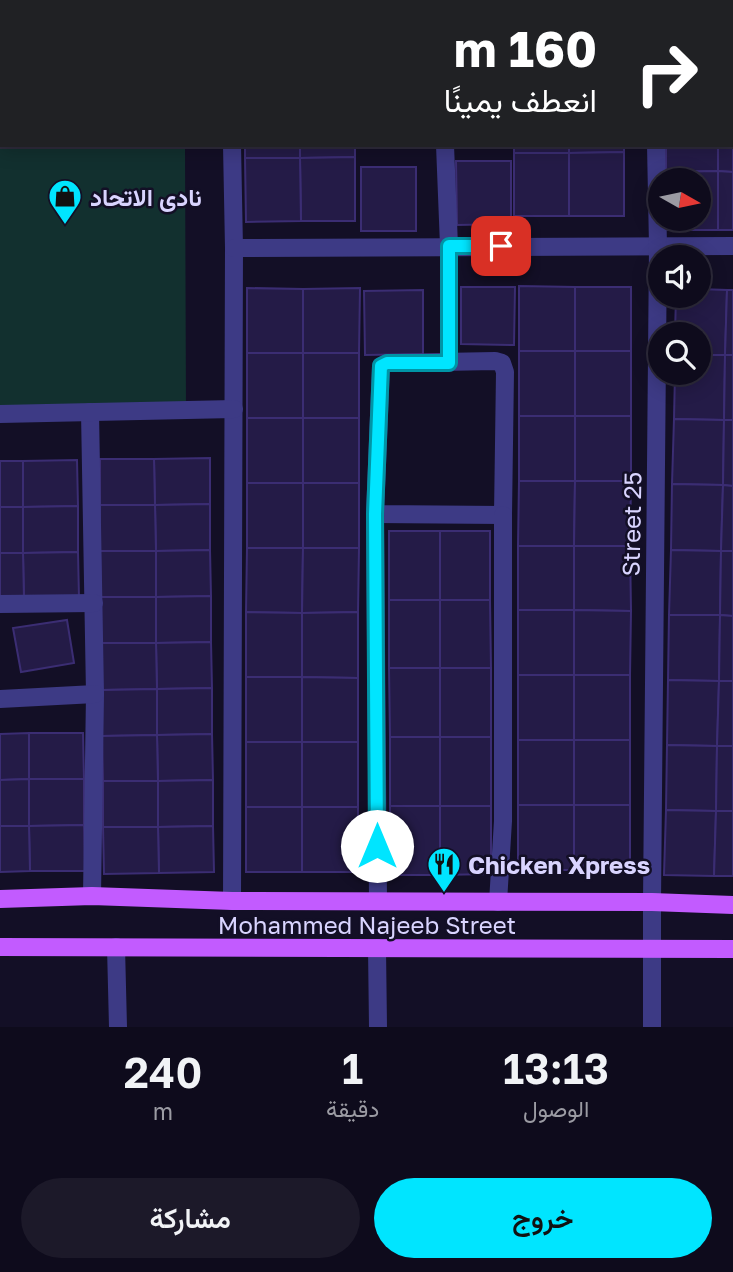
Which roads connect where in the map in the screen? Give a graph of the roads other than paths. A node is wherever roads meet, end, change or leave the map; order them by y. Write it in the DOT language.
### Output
graph roads {
  1 [pos="232,147"];
  2 [pos="445,147"];
  3 [pos="656,147"];
  4 [pos="658,245"];
  5 [pos="449,246"];
  6 [pos="648,246"];
  7 [pos="711,246"];
  8 [pos="733,246"];
  9 [pos="234,248"];
  10 [pos="657,308"];
  11 [pos="449,363"];
  12 [pos="234,409"];
  13 [pos="90,412"];
  14 [pos="0,414"];
  15 [pos="375,514"];
  16 [pos="503,515"];
  17 [pos="94,603"];
  18 [pos="0,604"];
  19 [pos="95,694"];
  20 [pos="0,699"];
  21 [pos="92,897"];
  22 [pos="0,899"];
  23 [pos="232,901"];
  24 [pos="378,901"];
  25 [pos="498,902"];
  26 [pos="652,902"];
  27 [pos="733,905"];
  28 [pos="0,947"];
  29 [pos="116,947"];
  30 [pos="377,948"];
  31 [pos="652,950"];
  32 [pos="733,950"];
  33 [pos="118,1027"];
  34 [pos="378,1027"];
  35 [pos="652,1027"];
  1 -- 9 [label="street"];
  2 -- 5 [label="street"];
  3 -- 4 [label="street, Street 25"];
  5 -- 6 [label="street"];
  5 -- 9 [label="street"];
  5 -- 11 [label="street"];
  7 -- 8 [label="street"];
  9 -- 12 [label="street"];
  10 -- 26 [label="street, Street 25"];
  11 -- 15 [label="street"];
  11 -- 16 [label="street"];
  12 -- 13 [label="street"];
  12 -- 23 [label="street"];
  13 -- 14 [label="street"];
  13 -- 17 [label="street"];
  15 -- 16 [label="street"];
  15 -- 24 [label="street"];
  16 -- 25 [label="street"];
  17 -- 18 [label="street"];
  17 -- 19 [label="street"];
  19 -- 20 [label="street"];
  19 -- 21 [label="street"];
  21 -- 22 [label="main road, Mohammed Najeeb Street"];
  21 -- 23 [label="main road, Mohammed Najeeb Street"];
  23 -- 24 [label="main road, Mohammed Najeeb Street"];
  24 -- 25 [label="main road, Mohammed Najeeb Street"];
  25 -- 26 [label="main road, Mohammed Najeeb Street"];
  26 -- 27 [label="main road, Mohammed Najeeb Street"];
  26 -- 31 [label="street, Street 25"];
  28 -- 29 [label="main road, Mohammed Najeeb Street"];
  29 -- 30 [label="main road, Mohammed Najeeb Street"];
  29 -- 33 [label="street"];
  30 -- 31 [label="main road, Mohammed Najeeb Street"];
  30 -- 34 [label="street"];
  31 -- 32 [label="main road, Mohammed Najeeb Street"];
  31 -- 35 [label="street"];
}
